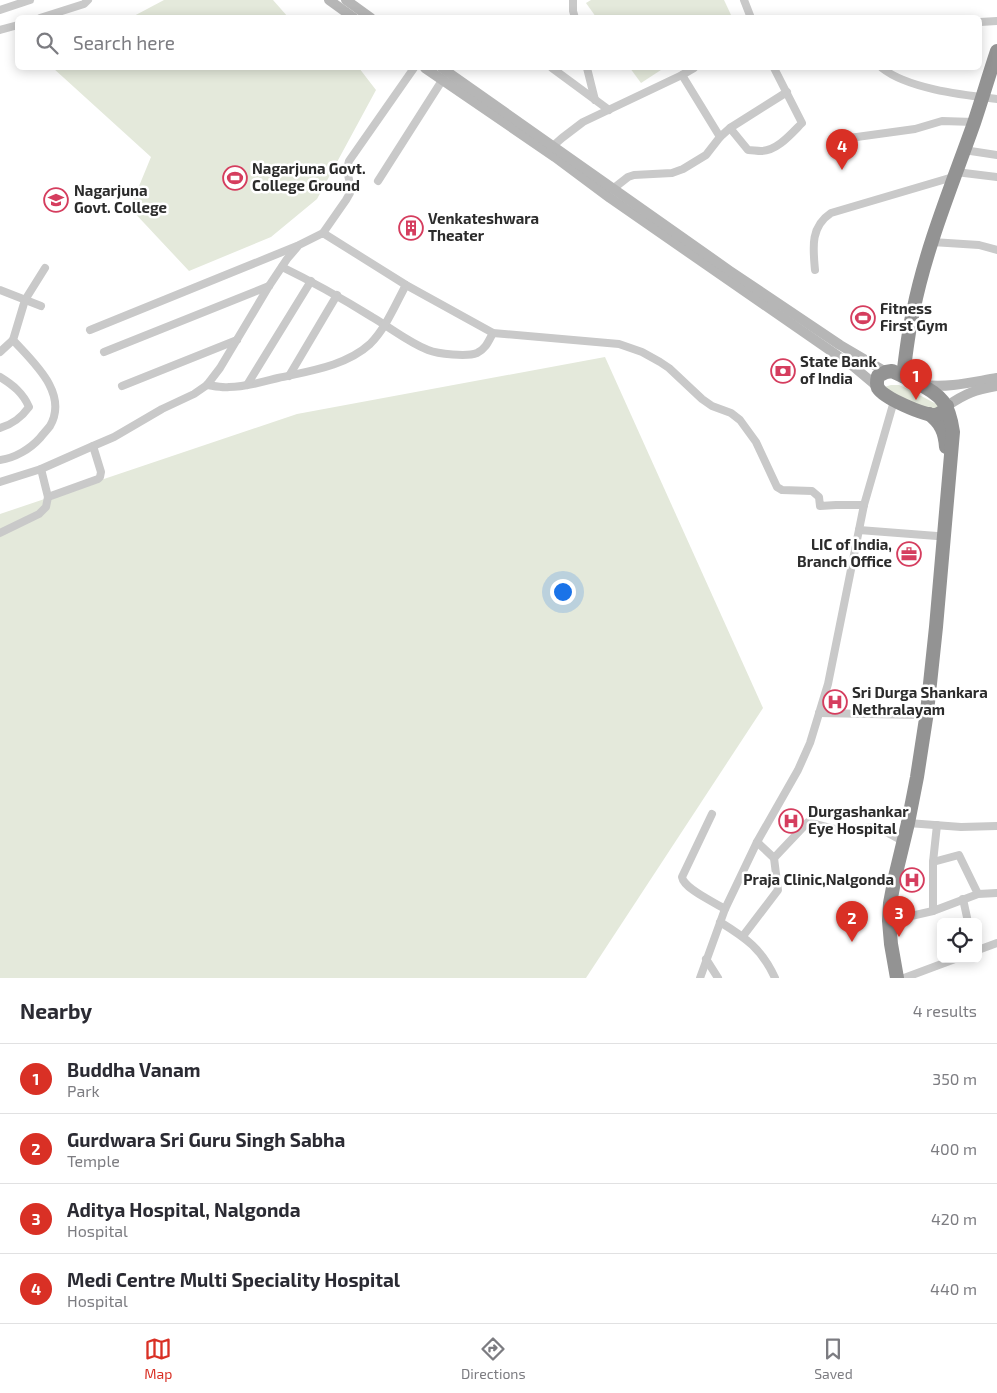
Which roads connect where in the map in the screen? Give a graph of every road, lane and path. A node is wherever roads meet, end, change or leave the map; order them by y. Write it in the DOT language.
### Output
graph roads {
  1 [pos="30,0"];
  2 [pos="88,0"];
  3 [pos="328,0"];
  4 [pos="573,0"];
  5 [pos="744,0"];
  6 [pos="351,1"];
  7 [pos="0,10"];
  8 [pos="49,15"];
  9 [pos="350,15"];
  10 [pos="367,15"];
  11 [pos="574,15"];
  12 [pos="750,15"];
  13 [pos="997,21"];
  14 [pos="982,22"];
  15 [pos="15,26"];
  16 [pos="0,30"];
  17 [pos="997,51"];
  18 [pos="413,70"];
  19 [pos="555,70"];
  20 [pos="588,70"];
  21 [pos="691,70"];
  22 [pos="775,70"];
  23 [pos="885,70"];
  24 [pos="447,72"];
  25 [pos="682,75"];
  26 [pos="787,92"];
  27 [pos="982,97"];
  28 [pos="997,99"];
  29 [pos="596,100"];
  30 [pos="609,110"];
  31 [pos="974,122"];
  32 [pos="730,128"];
  33 [pos="720,137"];
  34 [pos="842,139"];
  35 [pos="553,146"];
  36 [pos="964,150"];
  37 [pos="997,155"];
  38 [pos="955,175"];
  39 [pos="997,178"];
  40 [pos="378,182"];
  41 [pos="614,188"];
  42 [pos="323,233"];
  43 [pos="932,242"];
  44 [pos="299,245"];
  45 [pos="997,250"];
  46 [pos="282,267"];
  47 [pos="45,268"];
  48 [pos="815,270"];
  49 [pos="311,281"];
  50 [pos="406,285"];
  51 [pos="269,286"];
  52 [pos="0,290"];
  53 [pos="337,295"];
  54 [pos="25,300"];
  55 [pos="41,306"];
  56 [pos="384,324"];
  57 [pos="90,330"];
  58 [pos="493,333"];
  59 [pos="13,340"];
  60 [pos="237,340"];
  61 [pos="0,352"];
  62 [pos="104,352"];
  63 [pos="894,373"];
  64 [pos="289,376"];
  65 [pos="0,377"];
  66 [pos="997,378"];
  67 [pos="918,384"];
  68 [pos="206,385"];
  69 [pos="247,385"];
  70 [pos="122,386"];
  71 [pos="997,386"];
  72 [pos="879,388"];
  73 [pos="894,401"];
  74 [pos="948,406"];
  75 [pos="929,414"];
  76 [pos="0,428"];
  77 [pos="93,446"];
  78 [pos="0,460"];
  79 [pos="40,469"];
  80 [pos="0,482"];
  81 [pos="48,497"];
  82 [pos="864,505"];
  83 [pos="859,530"];
  84 [pos="0,533"];
  85 [pos="936,536"];
  86 [pos="819,713"];
  87 [pos="922,715"];
  88 [pos="712,814"];
  89 [pos="908,823"];
  90 [pos="937,825"];
  91 [pos="997,826"];
  92 [pos="898,839"];
  93 [pos="757,842"];
  94 [pos="774,858"];
  95 [pos="933,862"];
  96 [pos="997,893"];
  97 [pos="978,894"];
  98 [pos="963,899"];
  99 [pos="725,908"];
  100 [pos="933,911"];
  101 [pos="967,918"];
  102 [pos="889,921"];
  103 [pos="720,922"];
  104 [pos="743,936"];
  105 [pos="997,943"];
  106 [pos="982,949"];
  107 [pos="706,959"];
  108 [pos="944,963"];
  109 [pos="700,978"];
  110 [pos="718,978"];
  111 [pos="775,978"];
  112 [pos="891,978"];
  113 [pos="897,978"];
  114 [pos="904,978"];
  1 -- 7 [label="street"];
  2 -- 8 [label="street"];
  3 -- 9 [label="main road"];
  4 -- 11 [label="street"];
  5 -- 12 [label="street"];
  6 -- 10 [label="main road"];
  13 -- 14 [label="street"];
  15 -- 16 [label="street"];
  17 -- 27 [label="highway"];
  18 -- 42 [label="street"];
  19 -- 29 [label="street"];
  20 -- 29 [label="street"];
  21 -- 25 [label="street"];
  22 -- 26 [label="street"];
  23 -- 27 [label="street"];
  24 -- 35 [label="main road"];
  24 -- 40 [label="street"];
  24 -- 72 [label="main road"];
  25 -- 30 [label="street"];
  25 -- 33 [label="street"];
  26 -- 32 [label="street"];
  26 -- 32 [label="street"];
  27 -- 28 [label="street"];
  27 -- 31 [label="highway"];
  29 -- 30 [label="street"];
  30 -- 35 [label="street"];
  31 -- 34 [label="street"];
  31 -- 36 [label="highway"];
  32 -- 33 [label="street"];
  33 -- 41 [label="street"];
  35 -- 41 [label="main road"];
  36 -- 37 [label="street"];
  36 -- 38 [label="highway"];
  38 -- 39 [label="street"];
  38 -- 43 [label="highway"];
  38 -- 48 [label="street"];
  41 -- 63 [label="main road"];
  42 -- 44 [label="street"];
  42 -- 50 [label="street"];
  43 -- 45 [label="street"];
  43 -- 63 [label="highway"];
  44 -- 46 [label="street"];
  44 -- 57 [label="street"];
  46 -- 49 [label="street"];
  46 -- 51 [label="street"];
  47 -- 54 [label="street"];
  49 -- 53 [label="street"];
  49 -- 69 [label="street"];
  50 -- 56 [label="street"];
  50 -- 58 [label="street"];
  51 -- 60 [label="street"];
  51 -- 62 [label="street"];
  52 -- 54 [label="street"];
  53 -- 56 [label="street"];
  53 -- 64 [label="street"];
  54 -- 55 [label="street"];
  54 -- 59 [label="street"];
  56 -- 58 [label="street"];
  56 -- 64 [label="street"];
  58 -- 82 [label="street"];
  59 -- 61 [label="street"];
  59 -- 78 [label="street"];
  60 -- 68 [label="street"];
  60 -- 70 [label="street"];
  63 -- 67 [label="highway"];
  63 -- 72 [label="highway"];
  64 -- 69 [label="street"];
  65 -- 76 [label="street"];
  66 -- 67 [label="main road"];
  67 -- 74 [label="highway"];
  68 -- 69 [label="street"];
  68 -- 77 [label="street"];
  71 -- 74 [label="main road"];
  72 -- 73 [label="highway"];
  73 -- 75 [label="highway"];
  73 -- 82 [label="street"];
  74 -- 75 [label="highway"];
  74 -- 89 [label="highway"];
  75 -- 85 [label="highway"];
  77 -- 79 [label="street"];
  77 -- 81 [label="street"];
  79 -- 80 [label="street"];
  79 -- 81 [label="street"];
  81 -- 84 [label="street"];
  82 -- 83 [label="street"];
  83 -- 85 [label="street"];
  83 -- 86 [label="street"];
  85 -- 87 [label="highway"];
  86 -- 87 [label="street"];
  86 -- 93 [label="street"];
  87 -- 92 [label="highway"];
  88 -- 99 [label="street"];
  89 -- 90 [label="street"];
  89 -- 102 [label="highway"];
  90 -- 91 [label="street"];
  90 -- 95 [label="street"];
  92 -- 94 [label="street"];
  92 -- 112 [label="highway"];
  93 -- 94 [label="street"];
  93 -- 99 [label="street"];
  94 -- 104 [label="street"];
  95 -- 97 [label="street"];
  95 -- 100 [label="street"];
  96 -- 97 [label="street"];
  97 -- 98 [label="street"];
  98 -- 100 [label="street"];
  98 -- 101 [label="street"];
  99 -- 103 [label="street"];
  100 -- 102 [label="street"];
  102 -- 113 [label="highway"];
  103 -- 104 [label="street"];
  103 -- 107 [label="street"];
  104 -- 111 [label="street"];
  105 -- 106 [label="street"];
  107 -- 109 [label="street"];
  107 -- 110 [label="street"];
  108 -- 114 [label="street"];
}
